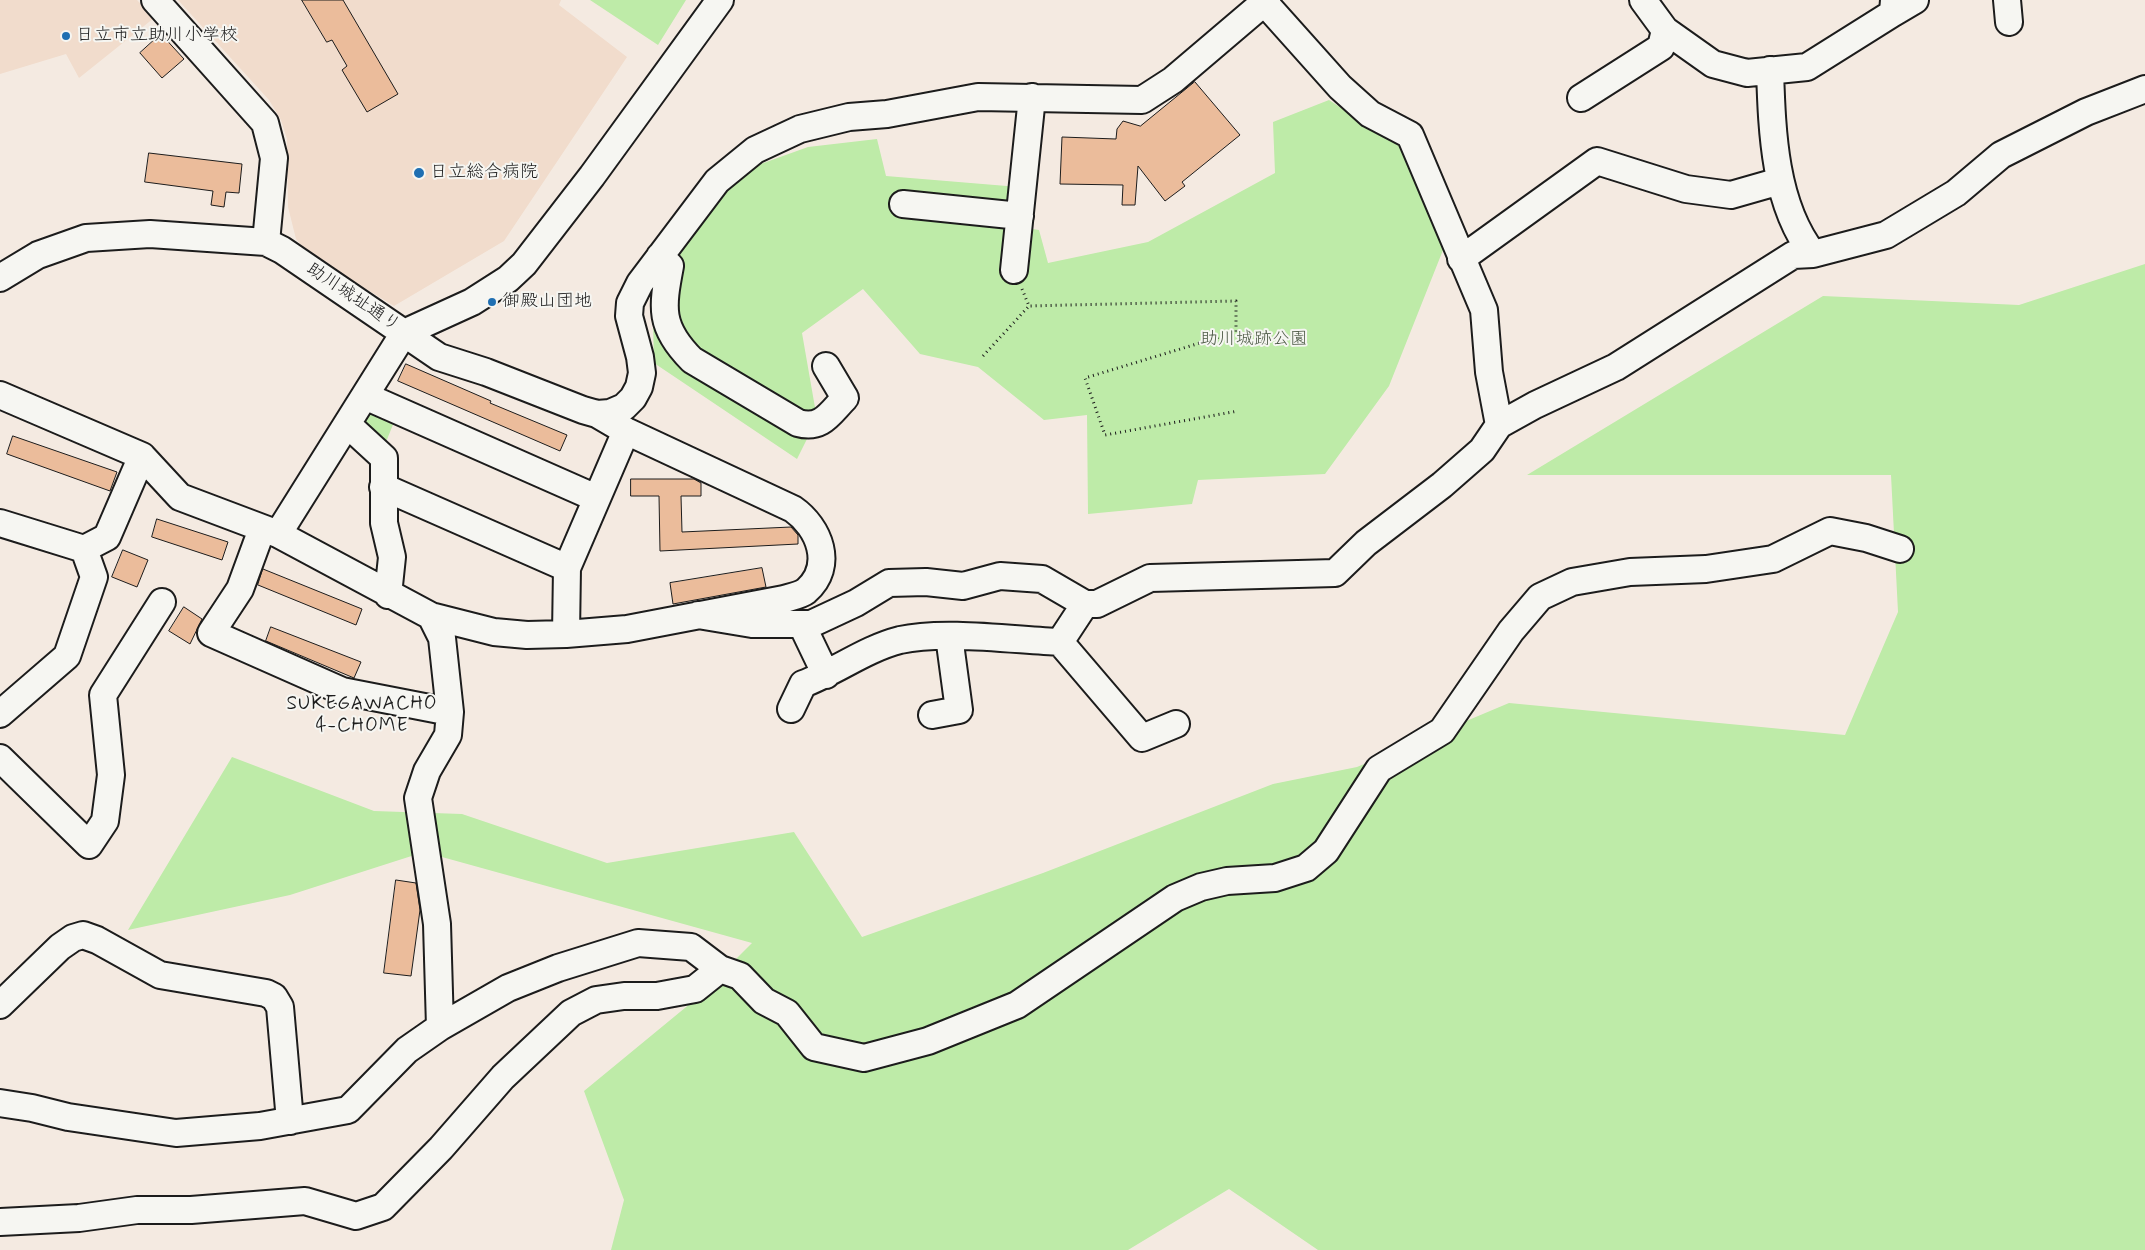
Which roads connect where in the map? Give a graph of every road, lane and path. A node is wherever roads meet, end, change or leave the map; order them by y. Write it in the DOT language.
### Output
graph roads {
  1 [pos="155,0"];
  2 [pos="720,0"];
  3 [pos="1643,0"];
  4 [pos="1265,1"];
  5 [pos="1900,4"];
  6 [pos="1665,30"];
  7 [pos="1770,70"];
  8 [pos="2145,89"];
  9 [pos="1032,97"];
  10 [pos="1581,98"];
  11 [pos="1780,182"];
  12 [pos="904,204"];
  13 [pos="1020,216"];
  14 [pos="266,242"];
  15 [pos="1813,254"];
  16 [pos="660,256"];
  17 [pos="1460,259"];
  18 [pos="1014,270"];
  19 [pos="0,278"];
  20 [pos="1029,306"];
  21 [pos="404,334"];
  22 [pos="984,356"];
  23 [pos="826,366"];
  24 [pos="0,395"];
  25 [pos="365,396"];
  26 [pos="1238,411"];
  27 [pos="597,414"];
  28 [pos="347,424"];
  29 [pos="1499,425"];
  30 [pos="626,431"];
  31 [pos="142,456"];
  32 [pos="383,487"];
  33 [pos="596,498"];
  34 [pos="0,523"];
  35 [pos="270,532"];
  36 [pos="84,549"];
  37 [pos="1900,549"];
  38 [pos="567,568"];
  39 [pos="388,595"];
  40 [pos="162,602"];
  41 [pos="1084,604"];
  42 [pos="432,616"];
  43 [pos="698,616"];
  44 [pos="802,625"];
  45 [pos="566,634"];
  46 [pos="949,636"];
  47 [pos="1060,642"];
  48 [pos="826,675"];
  49 [pos="791,709"];
  50 [pos="450,712"];
  51 [pos="0,714"];
  52 [pos="932,715"];
  53 [pos="1176,724"];
  54 [pos="0,758"];
  55 [pos="720,969"];
  56 [pos="5,990"];
  57 [pos="440,1027"];
  58 [pos="0,1103"];
  59 [pos="290,1121"];
  60 [pos="0,1222"];
  1 -- 14 [label="street"];
  2 -- 21 [label="street, 助川城址通り"];
  3 -- 6 [label="street"];
  4 -- 9 [label="street"];
  4 -- 17 [label="street"];
  5 -- 7 [label="street"];
  6 -- 7 [label="street"];
  6 -- 10 [label="street"];
  7 -- 11 [label="street"];
  8 -- 15 [label="street"];
  9 -- 13 [label="street"];
  9 -- 16 [label="street"];
  11 -- 15 [label="street"];
  11 -- 17 [label="street"];
  12 -- 13 [label="street"];
  13 -- 18 [label="street"];
  14 -- 19 [label="street, 助川城址通り"];
  14 -- 21 [label="street, 助川城址通り"];
  15 -- 29 [label="street"];
  16 -- 23 [label="street"];
  16 -- 27 [label="street"];
  17 -- 29 [label="street"];
  18 -- 20 [label="path"];
  20 -- 22 [label="path"];
  20 -- 26 [label="path"];
  21 -- 25 [label="street"];
  21 -- 27 [label="street"];
  24 -- 31 [label="street"];
  25 -- 28 [label="street"];
  25 -- 33 [label="street"];
  27 -- 30 [label="street"];
  28 -- 32 [label="street"];
  28 -- 35 [label="street"];
  29 -- 41 [label="street"];
  30 -- 33 [label="street"];
  30 -- 43 [label="street"];
  31 -- 35 [label="street"];
  31 -- 36 [label="street"];
  32 -- 38 [label="street"];
  32 -- 39 [label="street"];
  33 -- 38 [label="street"];
  34 -- 36 [label="street"];
  35 -- 39 [label="street"];
  35 -- 50 [label="street"];
  36 -- 51 [label="street"];
  37 -- 55 [label="street"];
  38 -- 45 [label="street"];
  39 -- 42 [label="street"];
  40 -- 54 [label="street"];
  41 -- 44 [label="street"];
  41 -- 47 [label="street"];
  42 -- 45 [label="street"];
  42 -- 50 [label="street"];
  43 -- 44 [label="street"];
  43 -- 45 [label="street"];
  44 -- 48 [label="street"];
  46 -- 47 [label="street"];
  46 -- 48 [label="street"];
  46 -- 52 [label="street"];
  47 -- 53 [label="street"];
  48 -- 49 [label="street"];
  50 -- 57 [label="street"];
  55 -- 57 [label="street"];
  55 -- 60 [label="street"];
  56 -- 59 [label="street"];
  57 -- 59 [label="street"];
  58 -- 59 [label="street"];
}
